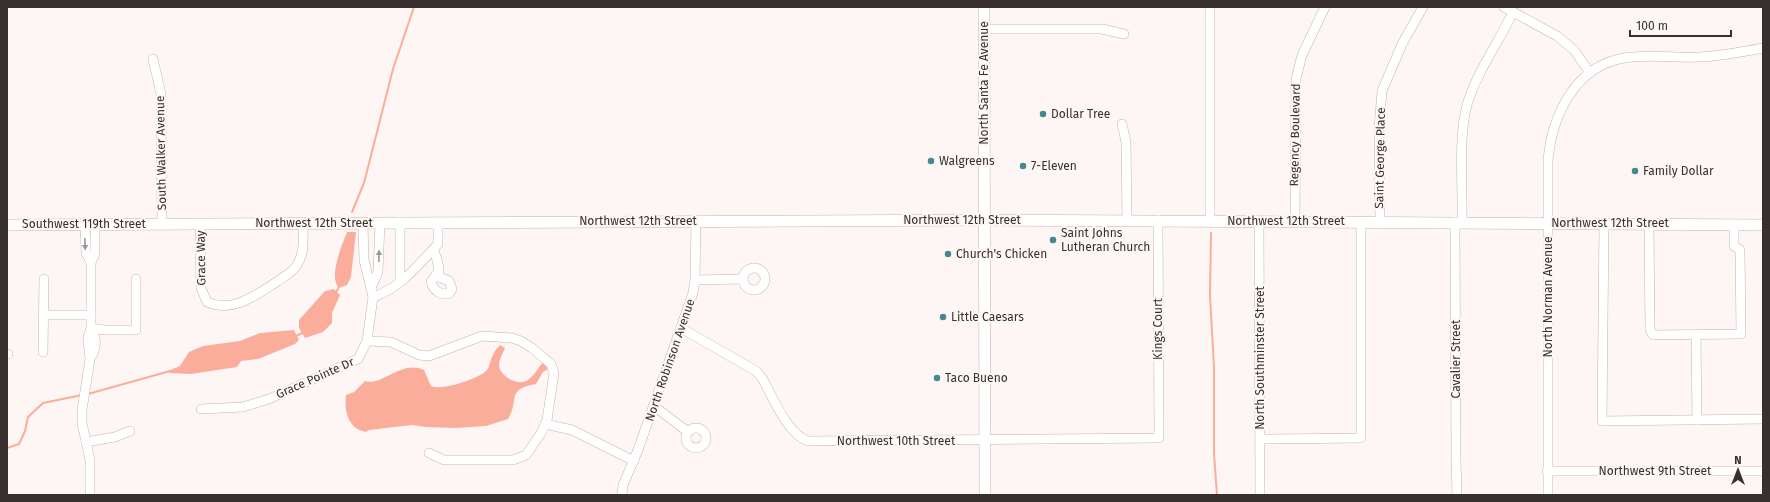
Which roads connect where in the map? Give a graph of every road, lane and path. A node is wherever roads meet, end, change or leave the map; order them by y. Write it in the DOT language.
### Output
graph roads {
  1 [pos="984,7"];
  2 [pos="1210,7"];
  3 [pos="1325,7"];
  4 [pos="1422,7"];
  5 [pos="1504,7"];
  6 [pos="1513,12"];
  7 [pos="984,29"];
  8 [pos="1124,34"];
  9 [pos="1763,48"];
  10 [pos="153,59"];
  11 [pos="1590,72"];
  12 [pos="1122,124"];
  13 [pos="984,220"];
  14 [pos="1127,220"];
  15 [pos="1158,220"];
  16 [pos="696,221"];
  17 [pos="1210,221"];
  18 [pos="1259,221"];
  19 [pos="400,222"];
  20 [pos="438,222"];
  21 [pos="1295,222"];
  22 [pos="1361,222"];
  23 [pos="1380,222"];
  24 [pos="1459,222"];
  25 [pos="301,223"];
  26 [pos="363,223"];
  27 [pos="380,223"];
  28 [pos="1548,223"];
  29 [pos="1604,223"];
  30 [pos="1649,223"];
  31 [pos="90,224"];
  32 [pos="162,224"];
  33 [pos="200,224"];
  34 [pos="1734,224"];
  35 [pos="7,225"];
  36 [pos="1763,225"];
  37 [pos="433,250"];
  38 [pos="439,271"];
  39 [pos="44,279"];
  40 [pos="136,279"];
  41 [pos="743,279"];
  42 [pos="695,280"];
  43 [pos="400,282"];
  44 [pos="372,292"];
  45 [pos="44,315"];
  46 [pos="91,315"];
  47 [pos="91,328"];
  48 [pos="681,328"];
  49 [pos="1696,335"];
  50 [pos="367,341"];
  51 [pos="43,352"];
  52 [pos="654,406"];
  53 [pos="201,409"];
  54 [pos="1763,419"];
  55 [pos="1697,420"];
  56 [pos="545,424"];
  57 [pos="130,431"];
  58 [pos="688,432"];
  59 [pos="1159,438"];
  60 [pos="985,439"];
  61 [pos="1260,439"];
  62 [pos="86,442"];
  63 [pos="429,453"];
  64 [pos="634,461"];
  65 [pos="1548,471"];
  66 [pos="1763,471"];
  67 [pos="90,495"];
  68 [pos="619,495"];
  69 [pos="985,495"];
  70 [pos="1260,495"];
  71 [pos="1457,495"];
  72 [pos="1548,495"];
  1 -- 7 [label="main road, North Santa Fe Avenue"];
  2 -- 17 [label="street"];
  3 -- 21 [label="street, Regency Boulevard"];
  4 -- 23 [label="street, Saint George Place"];
  5 -- 6 [label="street"];
  6 -- 11 [label="street"];
  6 -- 24 [label="street, Cavalier Street"];
  7 -- 8 [label="street"];
  7 -- 13 [label="main road, North Santa Fe Avenue"];
  9 -- 11 [label="street, North Norman Avenue"];
  10 -- 32 [label="street, South Walker Avenue"];
  11 -- 28 [label="street, North Norman Avenue"];
  12 -- 14 [label="street"];
  13 -- 14 [label="main road, Northwest 12th Street"];
  13 -- 16 [label="main road, Northwest 12th Street"];
  13 -- 60 [label="main road, North Santa Fe Avenue"];
  14 -- 15 [label="main road, Northwest 12th Street"];
  15 -- 17 [label="main road, Northwest 12th Street"];
  15 -- 59 [label="street, Kings Court"];
  16 -- 20 [label="main road, Northwest 12th Street"];
  16 -- 42 [label="street, North Robinson Avenue"];
  17 -- 18 [label="main road, Northwest 12th Street"];
  18 -- 21 [label="main road, Northwest 12th Street"];
  18 -- 61 [label="street, North Southminster Street"];
  19 -- 20 [label="main road, Northwest 12th Street"];
  19 -- 27 [label="main road, Northwest 12th Street"];
  19 -- 43 [label="street"];
  20 -- 37 [label="street"];
  21 -- 22 [label="main road, Northwest 12th Street"];
  22 -- 23 [label="main road, Northwest 12th Street"];
  22 -- 61 [label="street, Saint George Place"];
  23 -- 24 [label="main road, Northwest 12th Street"];
  24 -- 28 [label="main road, Northwest 12th Street"];
  24 -- 71 [label="street, Cavalier Street"];
  25 -- 26 [label="main road, Northwest 12th Street"];
  25 -- 33 [label="main road, Northwest 12th Street"];
  25 -- 33 [label="street, Grace Way"];
  26 -- 27 [label="main road, Northwest 12th Street"];
  26 -- 44 [label="street"];
  44 -- 27 [label="street, one-way"];
  28 -- 29 [label="main road, Northwest 12th Street"];
  28 -- 65 [label="street, North Norman Avenue"];
  29 -- 30 [label="main road, Northwest 12th Street"];
  29 -- 55 [label="street"];
  30 -- 34 [label="main road, Northwest 12th Street"];
  30 -- 49 [label="street"];
  31 -- 32 [label="main road, Southwest 119th Street"];
  31 -- 35 [label="main road, Southwest 119th Street"];
  31 -- 46 [label="street"];
  32 -- 33 [label="main road, Northwest 12th Street"];
  34 -- 36 [label="main road, Northwest 12th Street"];
  34 -- 49 [label="street"];
  37 -- 38 [label="street"];
  37 -- 43 [label="street"];
  39 -- 45 [label="street"];
  40 -- 47 [label="street"];
  41 -- 42 [label="street"];
  42 -- 48 [label="street, North Robinson Avenue"];
  43 -- 44 [label="street"];
  44 -- 50 [label="street, Grace Pointe Dr"];
  45 -- 46 [label="street"];
  45 -- 51 [label="street"];
  46 -- 47 [label="street"];
  47 -- 62 [label="street"];
  48 -- 52 [label="street, North Robinson Avenue"];
  48 -- 60 [label="street, Northwest 10th Street"];
  49 -- 55 [label="street"];
  50 -- 53 [label="street, Grace Pointe Dr"];
  50 -- 56 [label="street"];
  52 -- 58 [label="street"];
  52 -- 64 [label="street, North Robinson Avenue"];
  54 -- 55 [label="street"];
  56 -- 63 [label="street"];
  56 -- 64 [label="street"];
  57 -- 62 [label="street"];
  59 -- 60 [label="street, Northwest 10th Street"];
  60 -- 69 [label="main road, North Santa Fe Avenue"];
  61 -- 70 [label="street, North Southminster Street"];
  62 -- 67 [label="street"];
  64 -- 68 [label="street, North Robinson Avenue"];
  65 -- 66 [label="street, Northwest 9th Street"];
  65 -- 72 [label="street, North Norman Avenue"];
}
